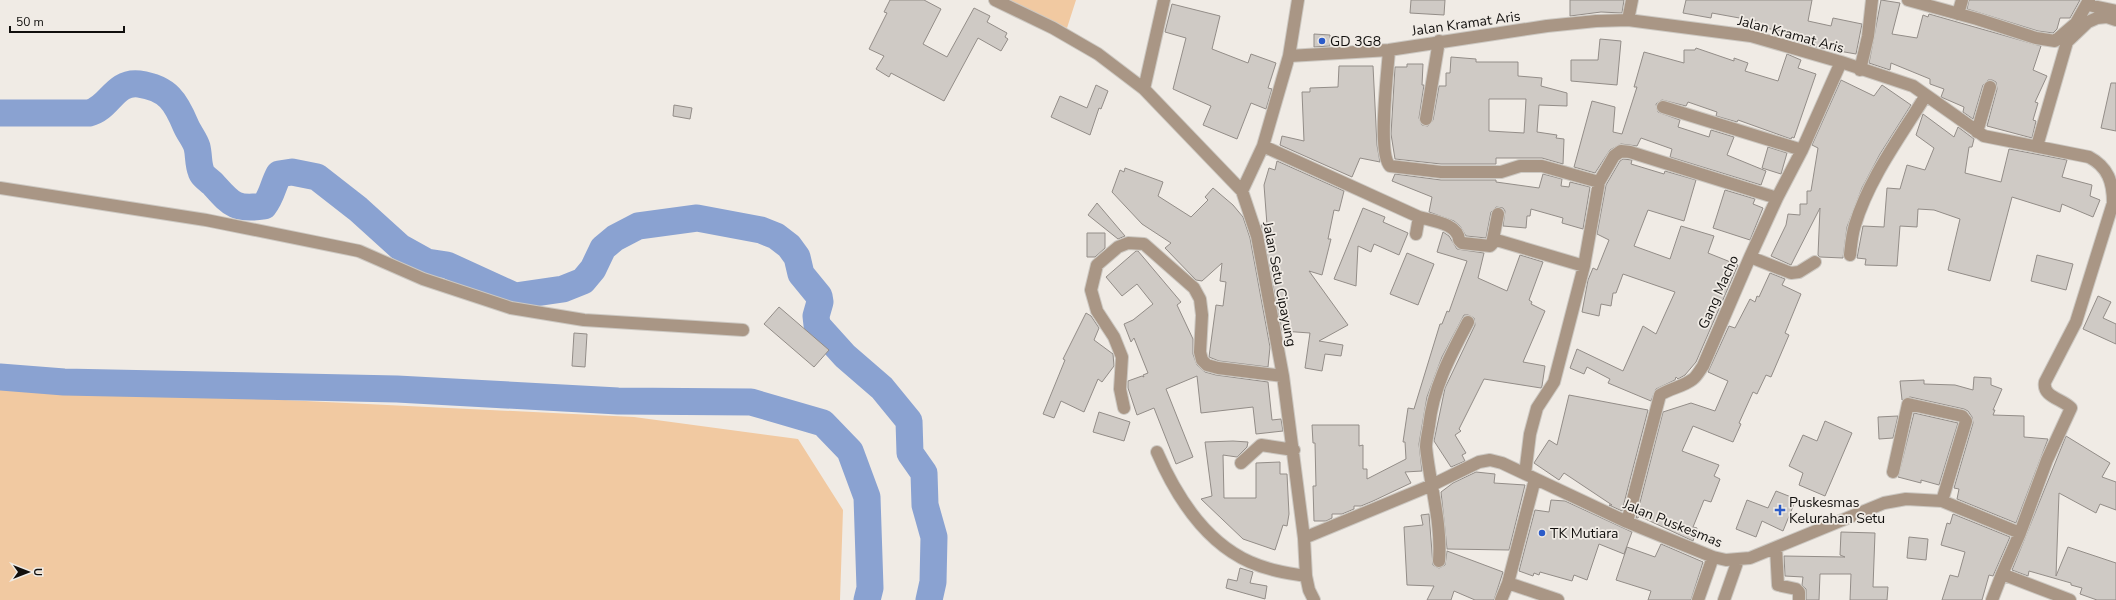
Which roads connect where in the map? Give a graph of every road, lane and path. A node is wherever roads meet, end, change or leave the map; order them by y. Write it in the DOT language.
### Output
graph roads {
  1 [pos="995,0"];
  2 [pos="1164,0"];
  3 [pos="1298,0"];
  4 [pos="1632,0"];
  5 [pos="1872,0"];
  6 [pos="1908,0"];
  7 [pos="1962,0"];
  8 [pos="2089,2"];
  9 [pos="2116,12"];
  10 [pos="1958,14"];
  11 [pos="1628,20"];
  12 [pos="2116,20"];
  13 [pos="1439,41"];
  14 [pos="1390,50"];
  15 [pos="1289,56"];
  16 [pos="1841,62"];
  17 [pos="1860,70"];
  18 [pos="1990,87"];
  19 [pos="1144,89"];
  20 [pos="1926,94"];
  21 [pos="1663,107"];
  22 [pos="1426,119"];
  23 [pos="1977,132"];
  24 [pos="1263,146"];
  25 [pos="2037,146"];
  26 [pos="1802,150"];
  27 [pos="1599,182"];
  28 [pos="0,188"];
  29 [pos="1242,191"];
  30 [pos="1777,198"];
  31 [pos="2115,203"];
  32 [pos="1498,214"];
  33 [pos="1419,216"];
  34 [pos="1416,234"];
  35 [pos="1493,239"];
  36 [pos="1850,255"];
  37 [pos="1750,257"];
  38 [pos="1815,262"];
  39 [pos="1584,266"];
  40 [pos="1468,322"];
  41 [pos="743,330"];
  42 [pos="1283,376"];
  43 [pos="1124,408"];
  44 [pos="1294,450"];
  45 [pos="1157,452"];
  46 [pos="1241,463"];
  47 [pos="1893,472"];
  48 [pos="1530,477"];
  49 [pos="1432,485"];
  50 [pos="1942,501"];
  51 [pos="1627,522"];
  52 [pos="2020,533"];
  53 [pos="1304,538"];
  54 [pos="1776,548"];
  55 [pos="1713,557"];
  56 [pos="1738,560"];
  57 [pos="1439,561"];
  58 [pos="2002,574"];
  59 [pos="1306,576"];
  60 [pos="1508,583"];
  61 [pos="1314,600"];
  62 [pos="1502,600"];
  63 [pos="1558,600"];
  64 [pos="1698,600"];
  65 [pos="1724,600"];
  66 [pos="1799,600"];
  67 [pos="1992,600"];
  68 [pos="2070,600"];
  1 -- 19 [label="street, Jalan Setu Cipayung"];
  2 -- 19 [label="street"];
  3 -- 15 [label="street"];
  4 -- 11 [label="street"];
  5 -- 17 [label="street"];
  6 -- 10 [label="street"];
  7 -- 10 [label="street"];
  8 -- 9 [label="street"];
  8 -- 10 [label="street"];
  11 -- 13 [label="street, Jalan Kramat Aris"];
  11 -- 16 [label="street, Jalan Kramat Aris"];
  12 -- 25 [label="street"];
  13 -- 14 [label="street, Jalan Kramat Aris"];
  13 -- 22 [label="street"];
  14 -- 15 [label="street, Jalan Kramat Aris"];
  14 -- 27 [label="street"];
  15 -- 24 [label="street"];
  16 -- 17 [label="street, Jalan Kramat Aris"];
  16 -- 26 [label="street, Gang Macho"];
  17 -- 20 [label="street, Jalan Kramat Aris"];
  18 -- 23 [label="street"];
  19 -- 29 [label="street, Jalan Setu Cipayung"];
  20 -- 23 [label="street, Jalan Kramat Aris"];
  20 -- 36 [label="street"];
  21 -- 26 [label="street"];
  23 -- 25 [label="street, Jalan Kramat Aris"];
  24 -- 29 [label="street"];
  24 -- 33 [label="street"];
  25 -- 31 [label="street, Jalan Kramat Aris"];
  26 -- 30 [label="street, Gang Macho"];
  27 -- 30 [label="street"];
  27 -- 39 [label="street"];
  28 -- 41 [label="street"];
  29 -- 42 [label="street, Jalan Setu Cipayung"];
  30 -- 37 [label="street, Gang Macho"];
  31 -- 52 [label="street"];
  32 -- 35 [label="street"];
  33 -- 34 [label="street"];
  33 -- 35 [label="street"];
  35 -- 39 [label="street"];
  37 -- 38 [label="street"];
  37 -- 51 [label="street, Gang Macho"];
  39 -- 48 [label="street"];
  40 -- 49 [label="street"];
  42 -- 43 [label="street"];
  42 -- 44 [label="street, Jalan Setu Cipayung"];
  44 -- 46 [label="street"];
  44 -- 53 [label="street, Jalan Setu Cipayung"];
  45 -- 59 [label="street"];
  47 -- 50 [label="street"];
  48 -- 49 [label="street, Jalan Puskesmas"];
  48 -- 51 [label="street, Jalan Puskesmas"];
  48 -- 60 [label="street"];
  49 -- 53 [label="street, Jalan Puskesmas"];
  49 -- 57 [label="street"];
  50 -- 52 [label="street, Jalan Puskesmas"];
  50 -- 54 [label="street, Jalan Puskesmas"];
  51 -- 55 [label="street, Jalan Puskesmas"];
  52 -- 58 [label="street"];
  53 -- 59 [label="street, Jalan Setu Cipayung"];
  54 -- 56 [label="street, Jalan Puskesmas"];
  54 -- 66 [label="street"];
  55 -- 56 [label="street, Jalan Puskesmas"];
  55 -- 64 [label="street"];
  56 -- 65 [label="street"];
  58 -- 67 [label="street"];
  58 -- 68 [label="street"];
  59 -- 61 [label="street, Jalan Setu Cipayung"];
  60 -- 62 [label="street"];
  60 -- 63 [label="street"];
}
